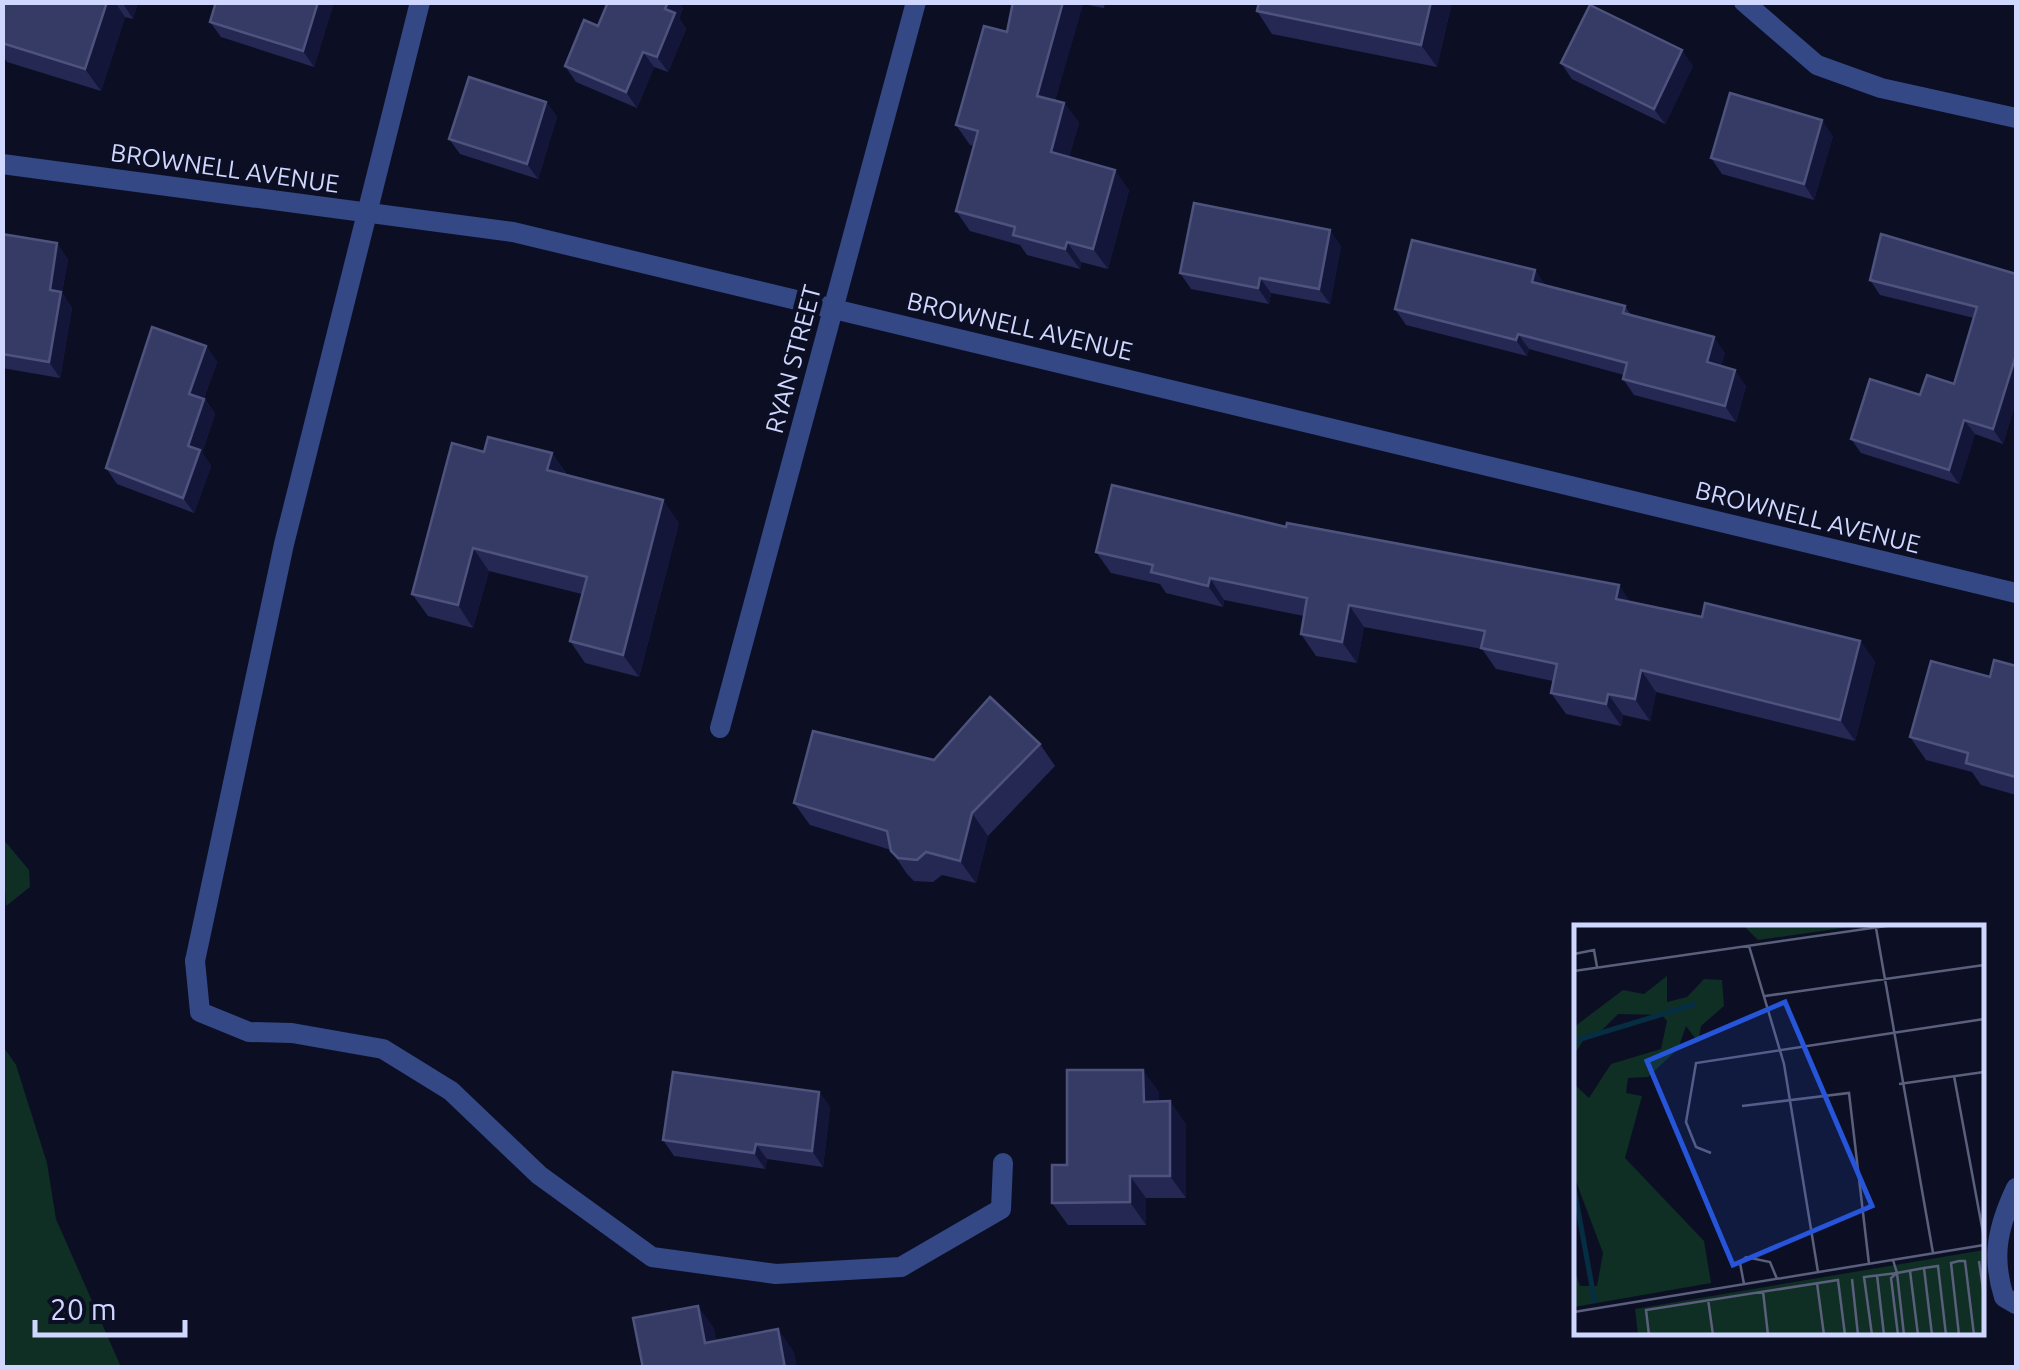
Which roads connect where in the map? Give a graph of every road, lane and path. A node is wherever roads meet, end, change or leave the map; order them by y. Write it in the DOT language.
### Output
graph roads {
  1 [pos="420,2"];
  2 [pos="916,2"];
  3 [pos="1744,2"];
  4 [pos="2016,118"];
  5 [pos="2,164"];
  6 [pos="365,212"];
  7 [pos="832,308"];
  8 [pos="2016,593"];
  9 [pos="720,728"];
  10 [pos="1003,1162"];
  11 [pos="2016,1188"];
  12 [pos="2016,1304"];
  1 -- 6 [label="street"];
  2 -- 7 [label="street, RYAN STREET"];
  3 -- 4 [label="street"];
  5 -- 6 [label="street, BROWNELL AVENUE"];
  6 -- 7 [label="street, BROWNELL AVENUE"];
  6 -- 10 [label="street"];
  7 -- 8 [label="street, BROWNELL AVENUE"];
  7 -- 9 [label="street, RYAN STREET"];
  11 -- 12 [label="street"];
}
